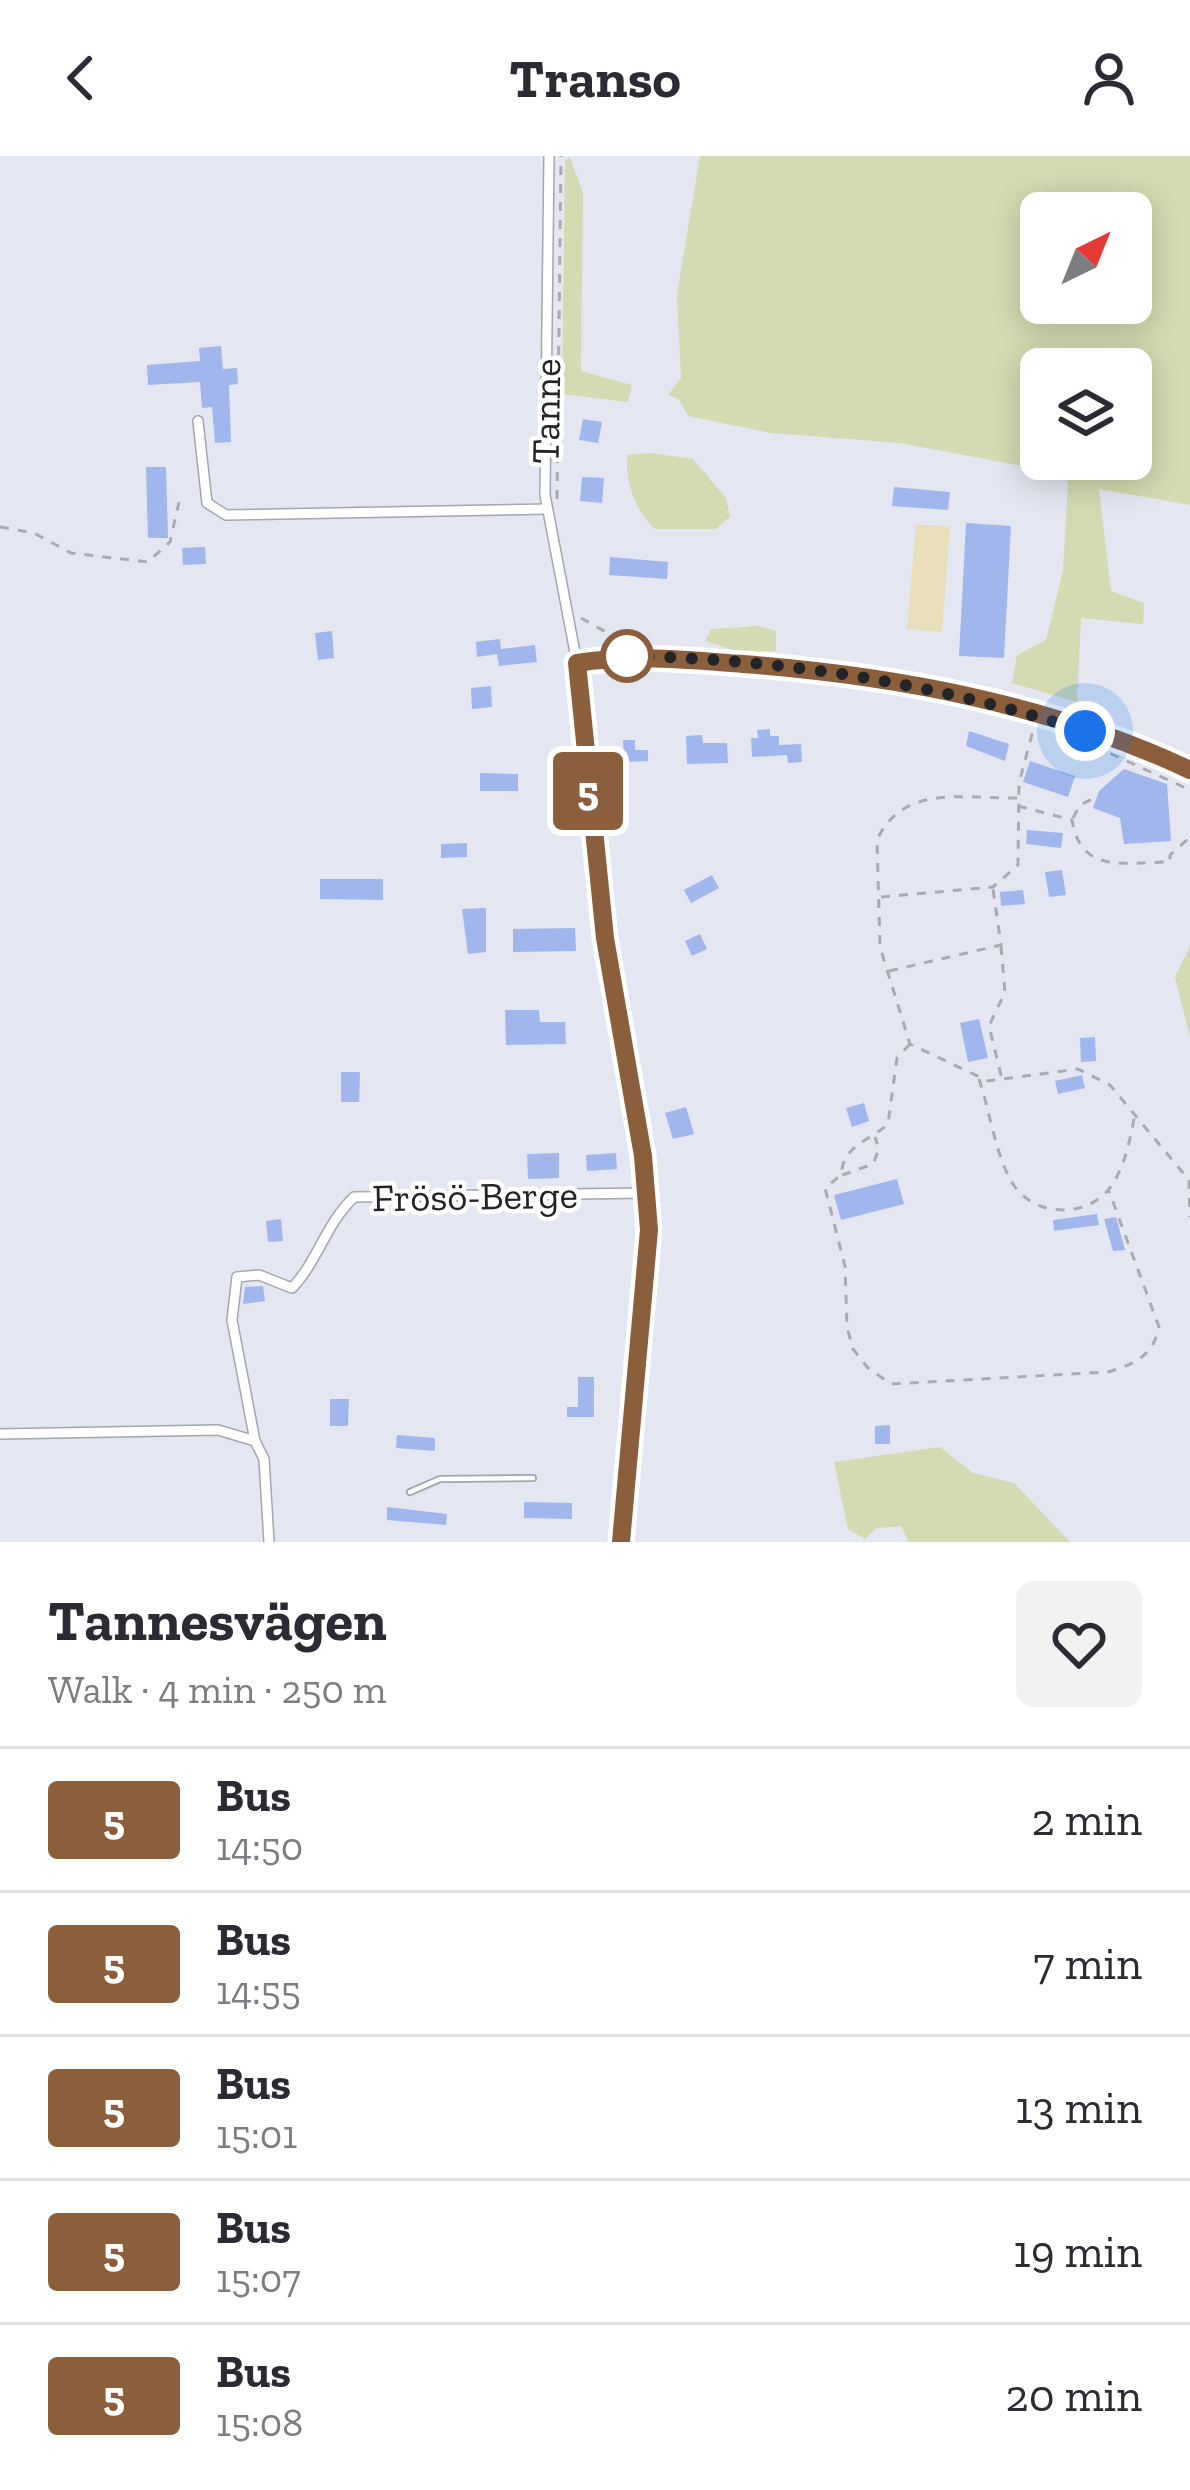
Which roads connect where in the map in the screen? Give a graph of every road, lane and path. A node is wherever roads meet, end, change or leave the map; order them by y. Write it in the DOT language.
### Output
graph roads {
  1 [pos="548,156"];
  2 [pos="561,156"];
  3 [pos="198,421"];
  4 [pos="179,502"];
  5 [pos="552,511"];
  6 [pos="0,527"];
  7 [pos="572,610"];
  8 [pos="614,657"];
  9 [pos="577,663"];
  10 [pos="1053,729"];
  11 [pos="1087,742"];
  12 [pos="1190,770"];
  13 [pos="1190,790"];
  14 [pos="1096,797"];
  15 [pos="1017,798"];
  16 [pos="1016,805"];
  17 [pos="1072,820"];
  18 [pos="1190,837"];
  19 [pos="993,887"];
  20 [pos="879,897"];
  21 [pos="1001,945"];
  22 [pos="888,971"];
  23 [pos="910,1044"];
  24 [pos="978,1076"];
  25 [pos="1003,1079"];
  26 [pos="1136,1112"];
  27 [pos="874,1136"];
  28 [pos="841,1175"];
  29 [pos="1108,1191"];
  30 [pos="645,1193"];
  31 [pos="1190,1217"];
  32 [pos="0,1434"];
  33 [pos="255,1441"];
  34 [pos="533,1478"];
  35 [pos="410,1492"];
  36 [pos="268,1542"];
  37 [pos="621,1542"];
  1 -- 5 [label="street, Tanne"];
  2 -- 5 [label="path"];
  3 -- 5 [label="street"];
  4 -- 6 [label="path"];
  5 -- 9 [label="street, Tanne"];
  7 -- 8 [label="path"];
  8 -- 9 [label="street"];
  8 -- 12 [label="street"];
  9 -- 30 [label="street"];
  10 -- 15 [label="path"];
  11 -- 13 [label="path"];
  14 -- 17 [label="path"];
  15 -- 16 [label="path"];
  15 -- 20 [label="path"];
  16 -- 17 [label="path"];
  16 -- 19 [label="path"];
  17 -- 18 [label="path"];
  19 -- 20 [label="path"];
  19 -- 21 [label="path"];
  20 -- 22 [label="path"];
  21 -- 22 [label="path"];
  21 -- 25 [label="path"];
  22 -- 23 [label="path"];
  23 -- 24 [label="path"];
  23 -- 27 [label="path"];
  24 -- 25 [label="path"];
  24 -- 29 [label="path"];
  25 -- 26 [label="path"];
  26 -- 29 [label="path"];
  26 -- 31 [label="path"];
  27 -- 28 [label="path"];
  27 -- 28 [label="path"];
  28 -- 29 [label="path"];
  30 -- 33 [label="street, Frösö-Berge"];
  30 -- 37 [label="street"];
  32 -- 33 [label="street"];
  33 -- 36 [label="street"];
  34 -- 35 [label="lane"];
}
